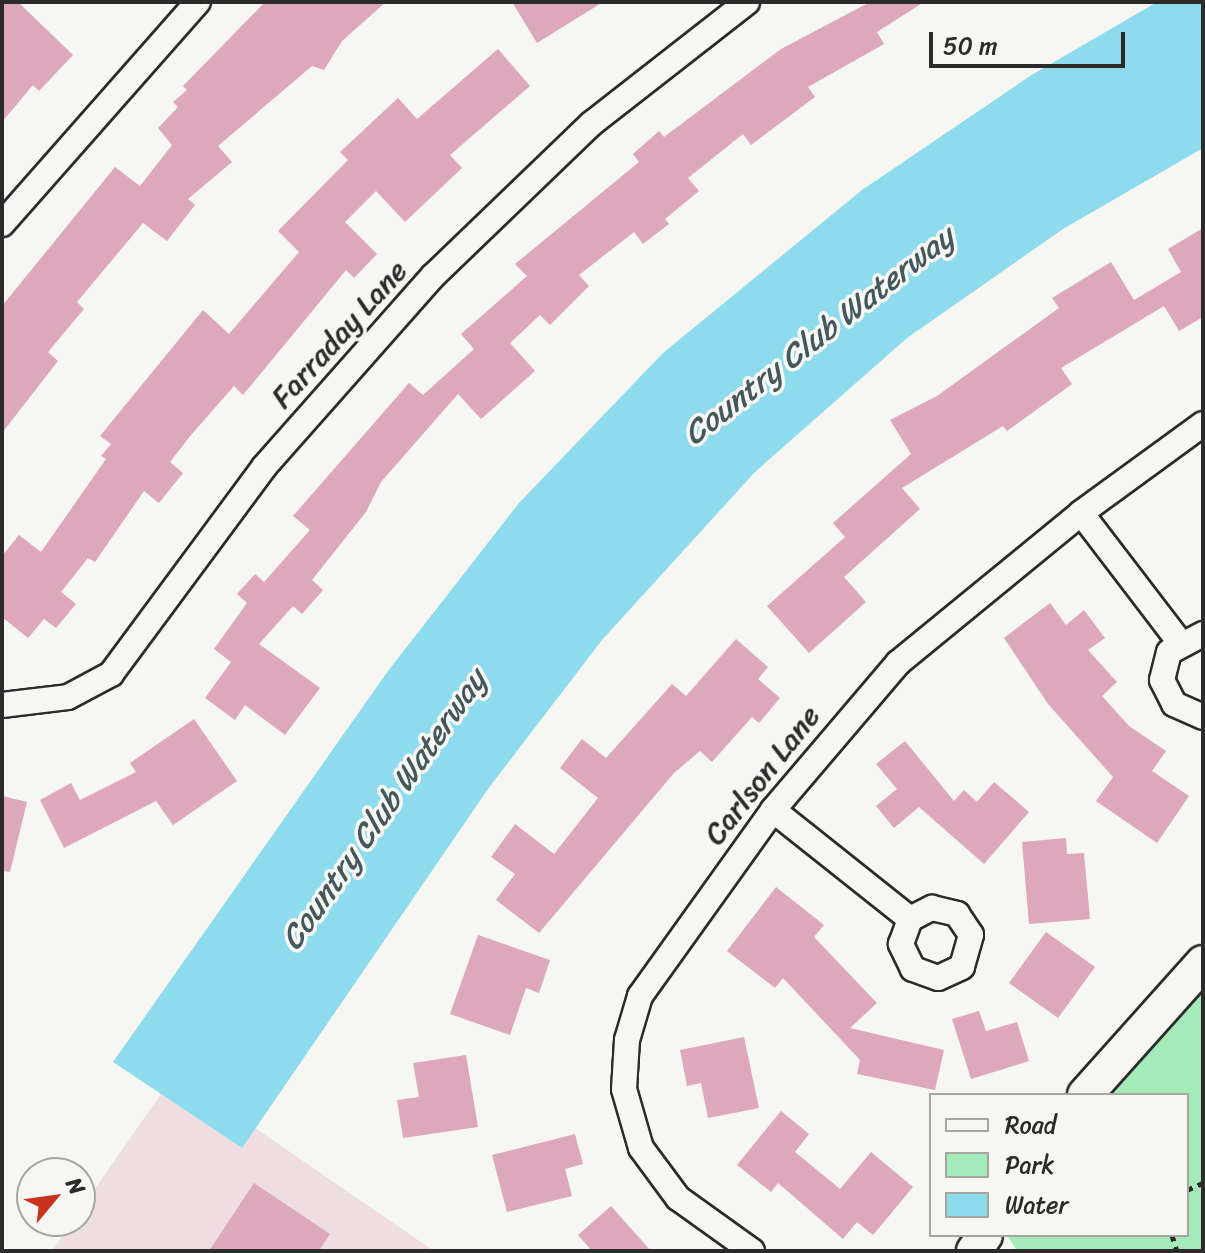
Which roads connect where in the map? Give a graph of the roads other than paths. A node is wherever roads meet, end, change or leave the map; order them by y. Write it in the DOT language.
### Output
graph roads {
  1 [pos="198,2"];
  2 [pos="747,2"];
  3 [pos="2,224"];
  4 [pos="1203,424"];
  5 [pos="1081,513"];
  6 [pos="1203,634"];
  7 [pos="1179,641"];
  8 [pos="2,705"];
  9 [pos="1203,717"];
  10 [pos="773,810"];
  11 [pos="910,919"];
  12 [pos="1203,963"];
  13 [pos="1087,1093"];
  14 [pos="752,1251"];
  1 -- 3 [label="street"];
  2 -- 8 [label="street, Farraday Lane"];
  4 -- 5 [label="street, Carlson Lane"];
  5 -- 7 [label="street"];
  5 -- 10 [label="street, Carlson Lane"];
  6 -- 7 [label="street"];
  7 -- 9 [label="street"];
  10 -- 11 [label="street"];
  10 -- 14 [label="street, Carlson Lane"];
  12 -- 13 [label="street"];
}
